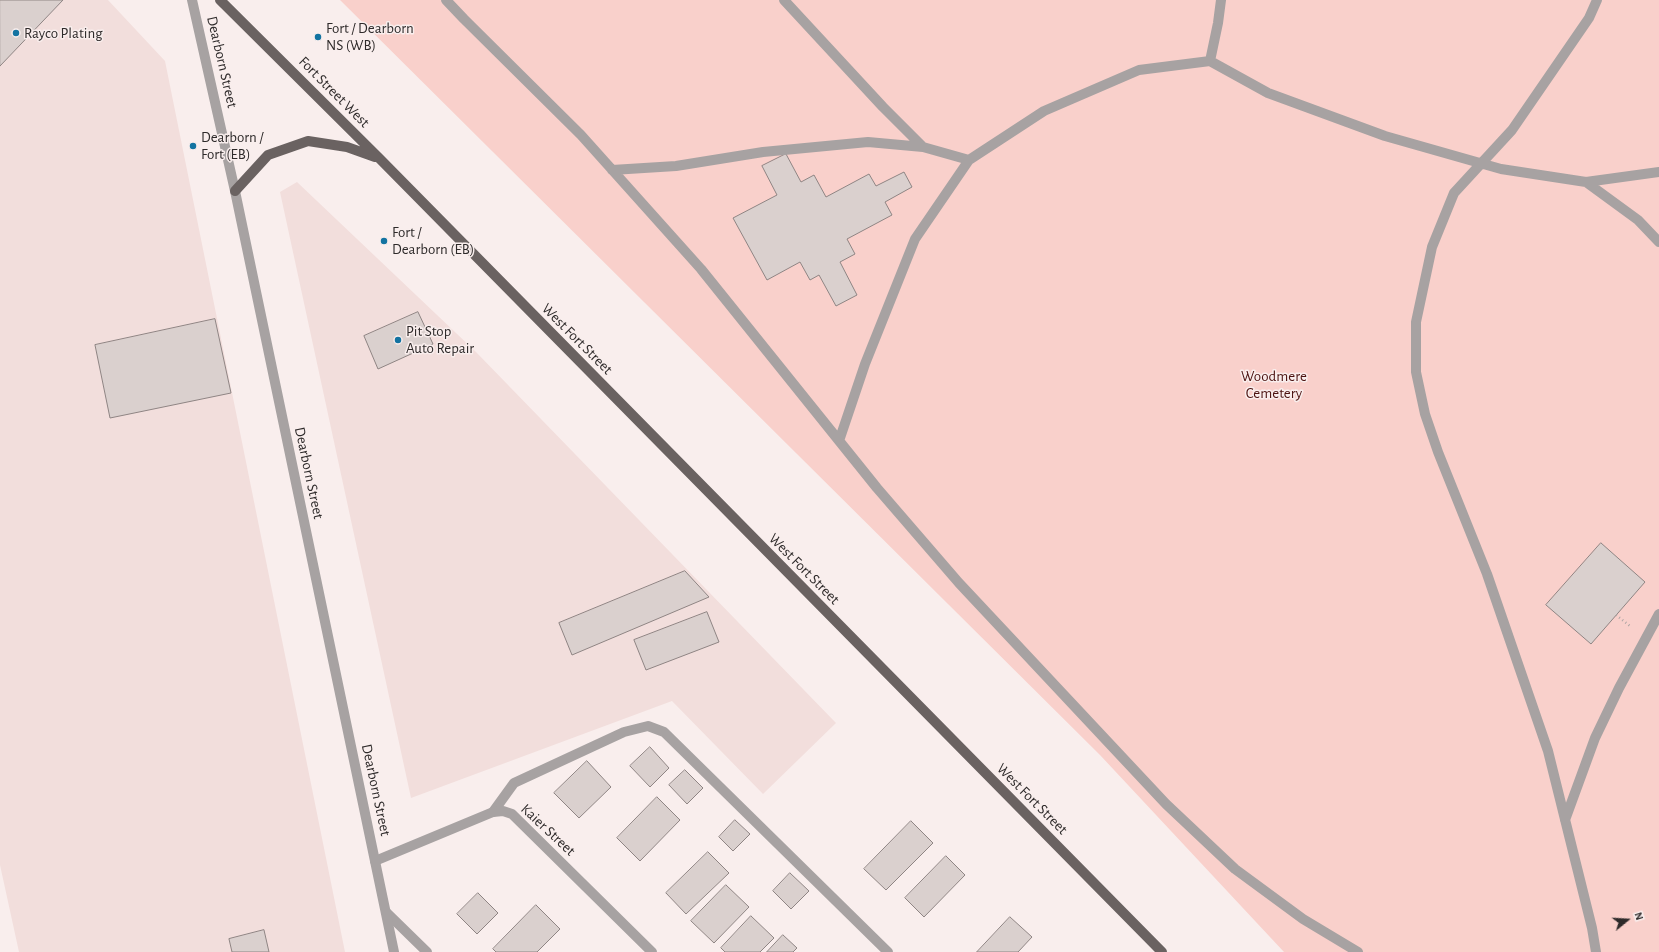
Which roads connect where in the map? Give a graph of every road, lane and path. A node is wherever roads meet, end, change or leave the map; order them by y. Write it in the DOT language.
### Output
graph roads {
  1 [pos="192,0"];
  2 [pos="220,0"];
  3 [pos="446,0"];
  4 [pos="784,0"];
  5 [pos="1221,0"];
  6 [pos="1597,0"];
  7 [pos="1210,61"];
  8 [pos="923,147"];
  9 [pos="378,158"];
  10 [pos="969,160"];
  11 [pos="1481,164"];
  12 [pos="612,170"];
  13 [pos="1659,172"];
  14 [pos="1586,182"];
  15 [pos="235,191"];
  16 [pos="425,207"];
  17 [pos="1659,242"];
  18 [pos="839,441"];
  19 [pos="1659,614"];
  20 [pos="493,812"];
  21 [pos="1565,820"];
  22 [pos="375,861"];
  23 [pos="386,912"];
  24 [pos="394,952"];
  25 [pos="427,952"];
  26 [pos="652,952"];
  27 [pos="888,952"];
  28 [pos="1162,952"];
  29 [pos="1358,952"];
  30 [pos="1596,952"];
  1 -- 15 [label="street, Dearborn Street"];
  2 -- 9 [label="main road, Fort Street West"];
  3 -- 12 [label="street"];
  4 -- 8 [label="street"];
  5 -- 7 [label="street"];
  6 -- 11 [label="street"];
  7 -- 10 [label="street"];
  7 -- 11 [label="street"];
  8 -- 10 [label="street"];
  8 -- 12 [label="street"];
  9 -- 15 [label="main road"];
  9 -- 16 [label="main road, Fort Street West"];
  10 -- 18 [label="street"];
  11 -- 14 [label="street"];
  11 -- 21 [label="street"];
  12 -- 18 [label="street"];
  13 -- 14 [label="street"];
  14 -- 17 [label="street"];
  15 -- 22 [label="street, Dearborn Street"];
  16 -- 28 [label="main road, West Fort Street"];
  18 -- 29 [label="street"];
  19 -- 21 [label="street"];
  20 -- 22 [label="street, Kaier Street"];
  20 -- 26 [label="street, Kaier Street"];
  20 -- 27 [label="street"];
  21 -- 30 [label="street"];
  22 -- 23 [label="street, Dearborn Street"];
  23 -- 24 [label="street, Dearborn Street"];
  23 -- 25 [label="street"];
}
